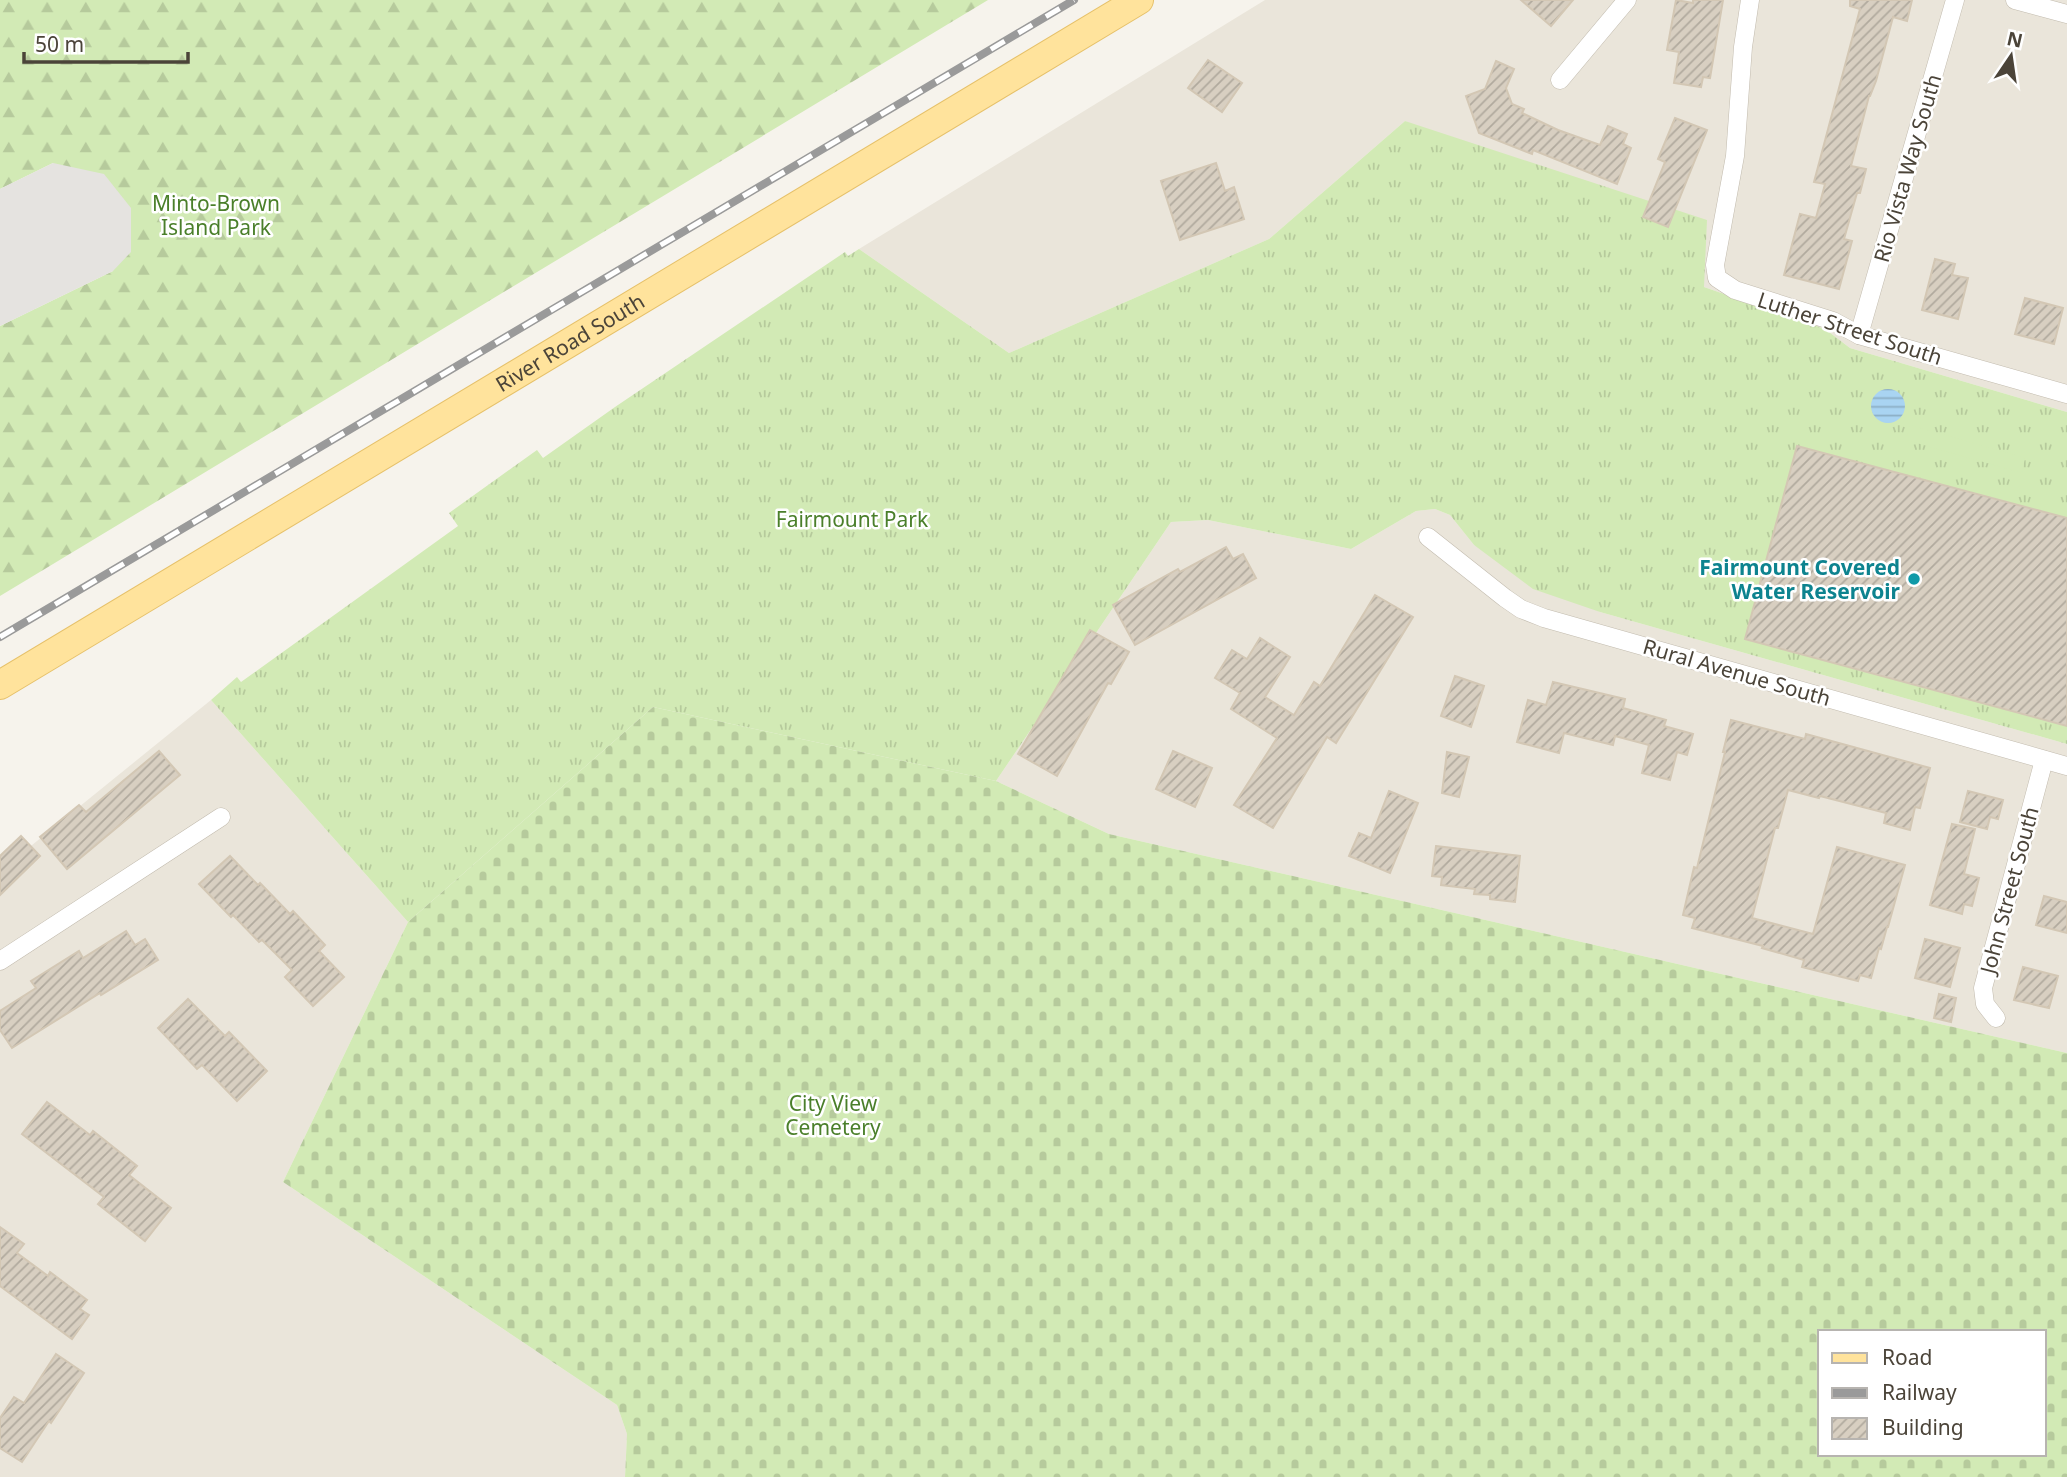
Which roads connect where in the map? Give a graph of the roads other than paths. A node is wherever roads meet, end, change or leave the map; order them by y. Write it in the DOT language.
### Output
graph roads {
  1 [pos="1139,0"];
  2 [pos="1627,0"];
  3 [pos="1751,0"];
  4 [pos="1955,0"];
  5 [pos="2015,0"];
  6 [pos="2067,14"];
  7 [pos="1560,80"];
  8 [pos="1859,335"];
  9 [pos="2067,394"];
  10 [pos="1428,537"];
  11 [pos="0,685"];
  12 [pos="2044,760"];
  13 [pos="2067,766"];
  14 [pos="221,817"];
  15 [pos="0,961"];
  16 [pos="1996,1018"];
  1 -- 11 [label="main road, River Road South"];
  2 -- 7 [label="street"];
  3 -- 8 [label="street, Luther Street South"];
  4 -- 8 [label="street, Rio Vista Way South"];
  5 -- 6 [label="street"];
  8 -- 9 [label="street, Luther Street South"];
  10 -- 12 [label="street, Rural Avenue South"];
  12 -- 13 [label="street, Rural Avenue South"];
  12 -- 16 [label="street, John Street South"];
  14 -- 15 [label="street"];
}
